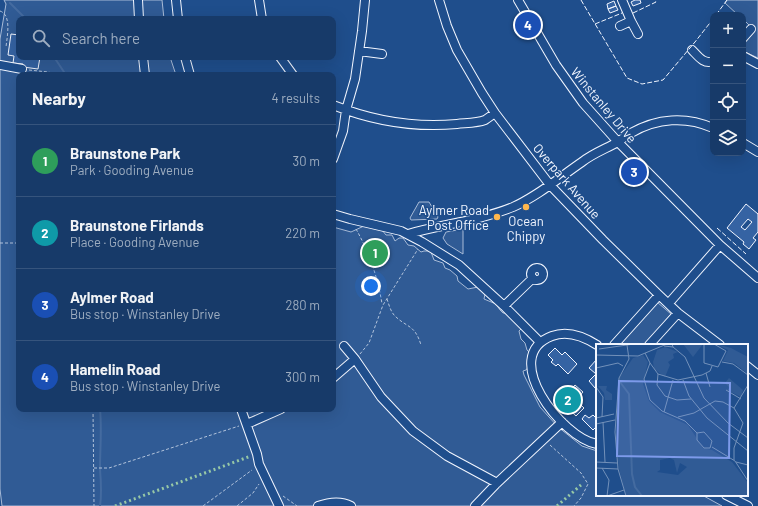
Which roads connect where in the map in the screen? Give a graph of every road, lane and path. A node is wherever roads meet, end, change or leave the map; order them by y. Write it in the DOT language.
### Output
graph roads {
  1 [pos="138,0"];
  2 [pos="176,0"];
  3 [pos="259,0"];
  4 [pos="365,0"];
  5 [pos="438,0"];
  6 [pos="518,0"];
  7 [pos="622,0"];
  8 [pos="0,12"];
  9 [pos="139,16"];
  10 [pos="178,16"];
  11 [pos="262,16"];
  12 [pos="631,21"];
  13 [pos="620,26"];
  14 [pos="751,29"];
  15 [pos="638,34"];
  16 [pos="746,35"];
  17 [pos="6,47"];
  18 [pos="692,50"];
  19 [pos="359,51"];
  20 [pos="382,54"];
  21 [pos="746,58"];
  22 [pos="143,60"];
  23 [pos="186,60"];
  24 [pos="282,60"];
  25 [pos="709,62"];
  26 [pos="758,64"];
  27 [pos="0,65"];
  28 [pos="22,69"];
  29 [pos="48,72"];
  30 [pos="145,72"];
  31 [pos="189,72"];
  32 [pos="291,72"];
  33 [pos="336,106"];
  34 [pos="346,110"];
  35 [pos="495,113"];
  36 [pos="710,127"];
  37 [pos="618,142"];
  38 [pos="746,145"];
  39 [pos="336,151"];
  40 [pos="758,152"];
  41 [pos="550,185"];
  42 [pos="336,215"];
  43 [pos="350,219"];
  44 [pos="408,234"];
  45 [pos="422,242"];
  46 [pos="16,243"];
  47 [pos="0,244"];
  48 [pos="720,245"];
  49 [pos="533,278"];
  50 [pos="758,278"];
  51 [pos="659,295"];
  52 [pos="386,299"];
  53 [pos="669,303"];
  54 [pos="383,305"];
  55 [pos="504,306"];
  56 [pos="678,313"];
  57 [pos="540,342"];
  58 [pos="596,344"];
  59 [pos="615,344"];
  60 [pos="650,344"];
  61 [pos="719,344"];
  62 [pos="421,345"];
  63 [pos="344,346"];
  64 [pos="355,359"];
  65 [pos="748,367"];
  66 [pos="336,375"];
  67 [pos="758,375"];
  68 [pos="93,412"];
  69 [pos="243,412"];
  70 [pos="274,412"];
  71 [pos="562,422"];
  72 [pos="247,424"];
  73 [pos="544,439"];
  74 [pos="596,444"];
  75 [pos="259,464"];
  76 [pos="94,468"];
  77 [pos="264,475"];
  78 [pos="497,483"];
  79 [pos="728,496"];
  80 [pos="94,506"];
  81 [pos="203,506"];
  82 [pos="238,506"];
  83 [pos="279,506"];
  84 [pos="318,506"];
  85 [pos="351,506"];
  86 [pos="475,506"];
  87 [pos="574,506"];
  88 [pos="748,506"];
  1 -- 9 [label="street"];
  2 -- 10 [label="street"];
  3 -- 11 [label="street"];
  4 -- 19 [label="street"];
  5 -- 35 [label="street, Overpark Avenue"];
  6 -- 37 [label="street, Winstanley Drive"];
  7 -- 12 [label="street"];
  8 -- 17 [label="path"];
  12 -- 13 [label="street"];
  12 -- 15 [label="street"];
  14 -- 16 [label="street"];
  18 -- 25 [label="street"];
  19 -- 20 [label="street"];
  19 -- 34 [label="street"];
  21 -- 26 [label="street"];
  22 -- 30 [label="street"];
  23 -- 31 [label="street"];
  24 -- 32 [label="street"];
  27 -- 28 [label="street"];
  28 -- 29 [label="path"];
  33 -- 34 [label="street"];
  34 -- 35 [label="street"];
  34 -- 39 [label="street"];
  35 -- 41 [label="street, Overpark Avenue"];
  36 -- 37 [label="street"];
  37 -- 41 [label="street"];
  37 -- 48 [label="street, Winstanley Drive"];
  38 -- 40 [label="street"];
  41 -- 44 [label="street"];
  41 -- 51 [label="street, Overpark Avenue"];
  42 -- 43 [label="street"];
  43 -- 44 [label="street"];
  43 -- 54 [label="path"];
  44 -- 45 [label="street"];
  45 -- 52 [label="path"];
  45 -- 55 [label="street"];
  46 -- 47 [label="path"];
  48 -- 50 [label="street, Winstanley Drive"];
  48 -- 53 [label="street"];
  49 -- 55 [label="street"];
  51 -- 53 [label="street, Overpark Avenue"];
  51 -- 59 [label="street"];
  52 -- 54 [label="path"];
  52 -- 62 [label="path"];
  53 -- 56 [label="street, Overpark Avenue"];
  54 -- 64 [label="path"];
  55 -- 57 [label="street"];
  56 -- 60 [label="street"];
  56 -- 61 [label="street, Overpark Avenue"];
  57 -- 58 [label="street"];
  57 -- 71 [label="street"];
  63 -- 64 [label="street"];
  64 -- 66 [label="street"];
  64 -- 78 [label="street"];
  65 -- 67 [label="street"];
  68 -- 76 [label="path"];
  69 -- 72 [label="street"];
  70 -- 72 [label="street"];
  71 -- 73 [label="street"];
  71 -- 74 [label="street"];
  72 -- 75 [label="street"];
  72 -- 76 [label="path"];
  73 -- 78 [label="street"];
  73 -- 87 [label="path"];
  75 -- 77 [label="street"];
  75 -- 81 [label="path"];
  76 -- 80 [label="path"];
  77 -- 82 [label="path"];
  77 -- 83 [label="street"];
  78 -- 86 [label="street"];
  79 -- 88 [label="street"];
  84 -- 85 [label="street"];
}
